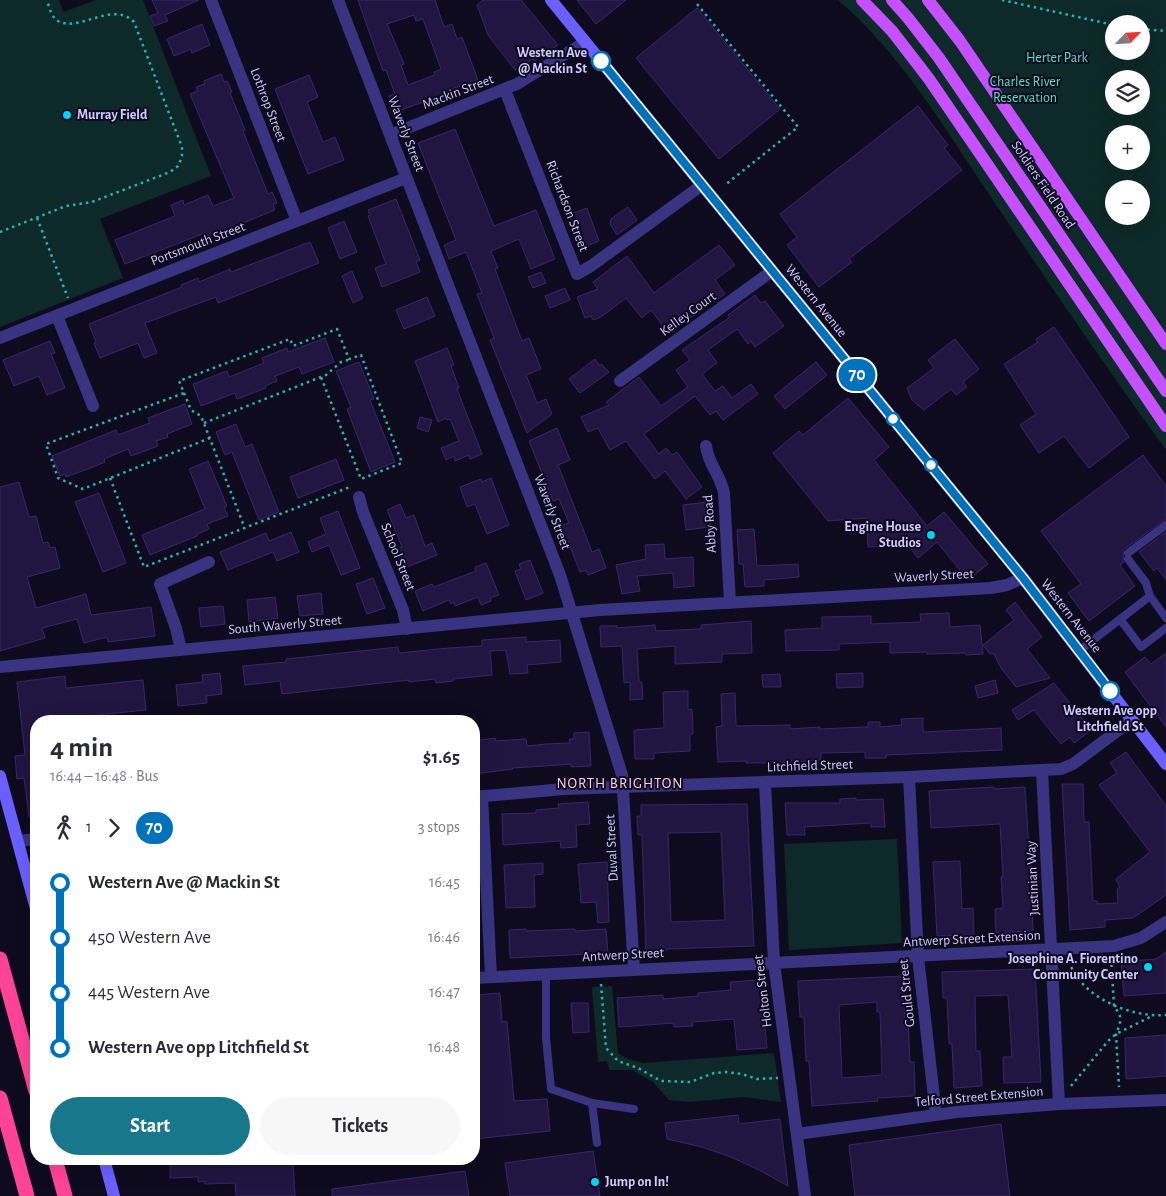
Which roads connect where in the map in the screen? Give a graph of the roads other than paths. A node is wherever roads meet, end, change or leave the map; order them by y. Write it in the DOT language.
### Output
graph roads {
  1 [pos="211,0"];
  2 [pos="338,0"];
  3 [pos="552,0"];
  4 [pos="862,0"];
  5 [pos="892,0"];
  6 [pos="928,0"];
  7 [pos="586,42"];
  8 [pos="505,90"];
  9 [pos="390,135"];
  10 [pos="406,178"];
  11 [pos="702,185"];
  12 [pos="297,221"];
  13 [pos="772,271"];
  14 [pos="57,316"];
  15 [pos="0,338"];
  16 [pos="1166,344"];
  17 [pos="620,381"];
  18 [pos="1166,391"];
  19 [pos="93,406"];
  20 [pos="1166,426"];
  21 [pos="706,446"];
  22 [pos="355,492"];
  23 [pos="1166,525"];
  24 [pos="209,562"];
  25 [pos="1023,578"];
  26 [pos="1150,596"];
  27 [pos="730,603"];
  28 [pos="572,613"];
  29 [pos="1166,618"];
  30 [pos="1120,619"];
  31 [pos="1166,628"];
  32 [pos="407,629"];
  33 [pos="181,650"];
  34 [pos="1080,651"];
  35 [pos="0,667"];
  36 [pos="1132,720"];
  37 [pos="1166,764"];
  38 [pos="1042,771"];
  39 [pos="0,776"];
  40 [pos="909,778"];
  41 [pos="765,782"];
  42 [pos="624,786"];
  43 [pos="480,797"];
  44 [pos="480,825"];
  45 [pos="30,840"];
  46 [pos="18,841"];
  47 [pos="30,887"];
  48 [pos="1166,922"];
  49 [pos="1051,950"];
  50 [pos="918,956"];
  51 [pos="0,959"];
  52 [pos="774,963"];
  53 [pos="634,970"];
  54 [pos="546,974"];
  55 [pos="491,977"];
  56 [pos="480,978"];
  57 [pos="30,1070"];
  58 [pos="0,1098"];
  59 [pos="1166,1100"];
  60 [pos="592,1103"];
  61 [pos="1059,1104"];
  62 [pos="634,1109"];
  63 [pos="936,1115"];
  64 [pos="797,1134"];
  65 [pos="597,1143"];
  66 [pos="57,1165"];
  67 [pos="106,1165"];
  68 [pos="27,1196"];
  69 [pos="65,1196"];
  70 [pos="114,1196"];
  71 [pos="805,1196"];
  1 -- 12 [label="street, Lothrop Street"];
  2 -- 9 [label="street, Waverly Street"];
  3 -- 7 [label="main road, Western Avenue"];
  4 -- 20 [label="main road"];
  5 -- 18 [label="main road, Soldiers Field Road"];
  6 -- 16 [label="main road, Soldiers Field Road"];
  7 -- 8 [label="street, Mackin Street"];
  7 -- 11 [label="main road, Western Avenue"];
  8 -- 9 [label="street, Mackin Street"];
  8 -- 11 [label="street, Richardson Street"];
  9 -- 10 [label="street, Waverly Street"];
  10 -- 12 [label="street, Portsmouth Street"];
  10 -- 28 [label="street, Waverly Street"];
  11 -- 13 [label="main road, Western Avenue"];
  12 -- 14 [label="street, Portsmouth Street"];
  13 -- 17 [label="street, Kelley Court"];
  13 -- 25 [label="main road, Western Avenue"];
  14 -- 15 [label="street, Portsmouth Street"];
  14 -- 19 [label="street"];
  21 -- 27 [label="street, Abby Road"];
  22 -- 32 [label="street, School Street"];
  23 -- 26 [label="lane"];
  24 -- 33 [label="street"];
  25 -- 27 [label="street, Waverly Street"];
  25 -- 34 [label="main road, Western Avenue"];
  26 -- 29 [label="lane"];
  26 -- 30 [label="lane"];
  27 -- 28 [label="street, Waverly Street"];
  28 -- 32 [label="street, South Waverly Street"];
  28 -- 42 [label="street, Duval Street"];
  30 -- 31 [label="lane"];
  30 -- 34 [label="lane"];
  32 -- 33 [label="street, South Waverly Street"];
  33 -- 35 [label="street, South Waverly Street"];
  34 -- 36 [label="main road, Western Avenue"];
  36 -- 37 [label="main road, Western Avenue"];
  36 -- 38 [label="street, Litchfield Street"];
  38 -- 40 [label="street, Litchfield Street"];
  38 -- 49 [label="street, Justinian Way"];
  39 -- 46 [label="main road"];
  40 -- 41 [label="street, Litchfield Street"];
  40 -- 50 [label="street, Gould Street"];
  41 -- 42 [label="street, Litchfield Street"];
  41 -- 52 [label="street, Holton Street"];
  42 -- 43 [label="street, Litchfield Street"];
  42 -- 53 [label="street, Duval Street"];
  44 -- 55 [label="street"];
  45 -- 46 [label="street"];
  46 -- 47 [label="main road"];
  48 -- 49 [label="street, Antwerp Street Extension"];
  49 -- 50 [label="street, Antwerp Street Extension"];
  49 -- 61 [label="street, Justinian Way"];
  50 -- 52 [label="street, Antwerp Street Extension"];
  50 -- 63 [label="street, Gould Street"];
  51 -- 57 [label="highway"];
  52 -- 53 [label="street, Antwerp Street"];
  52 -- 64 [label="street, Holton Street"];
  53 -- 54 [label="street, Antwerp Street"];
  54 -- 55 [label="street, Antwerp Street"];
  54 -- 60 [label="lane"];
  55 -- 56 [label="street, Antwerp Street"];
  58 -- 68 [label="highway"];
  59 -- 61 [label="street, Telford Street Extension"];
  60 -- 62 [label="lane"];
  60 -- 65 [label="lane"];
  61 -- 63 [label="street, Telford Street Extension"];
  63 -- 64 [label="street, Telford Street Extension"];
  64 -- 71 [label="street, Holton Street"];
  66 -- 69 [label="highway"];
  67 -- 70 [label="main road"];
}
